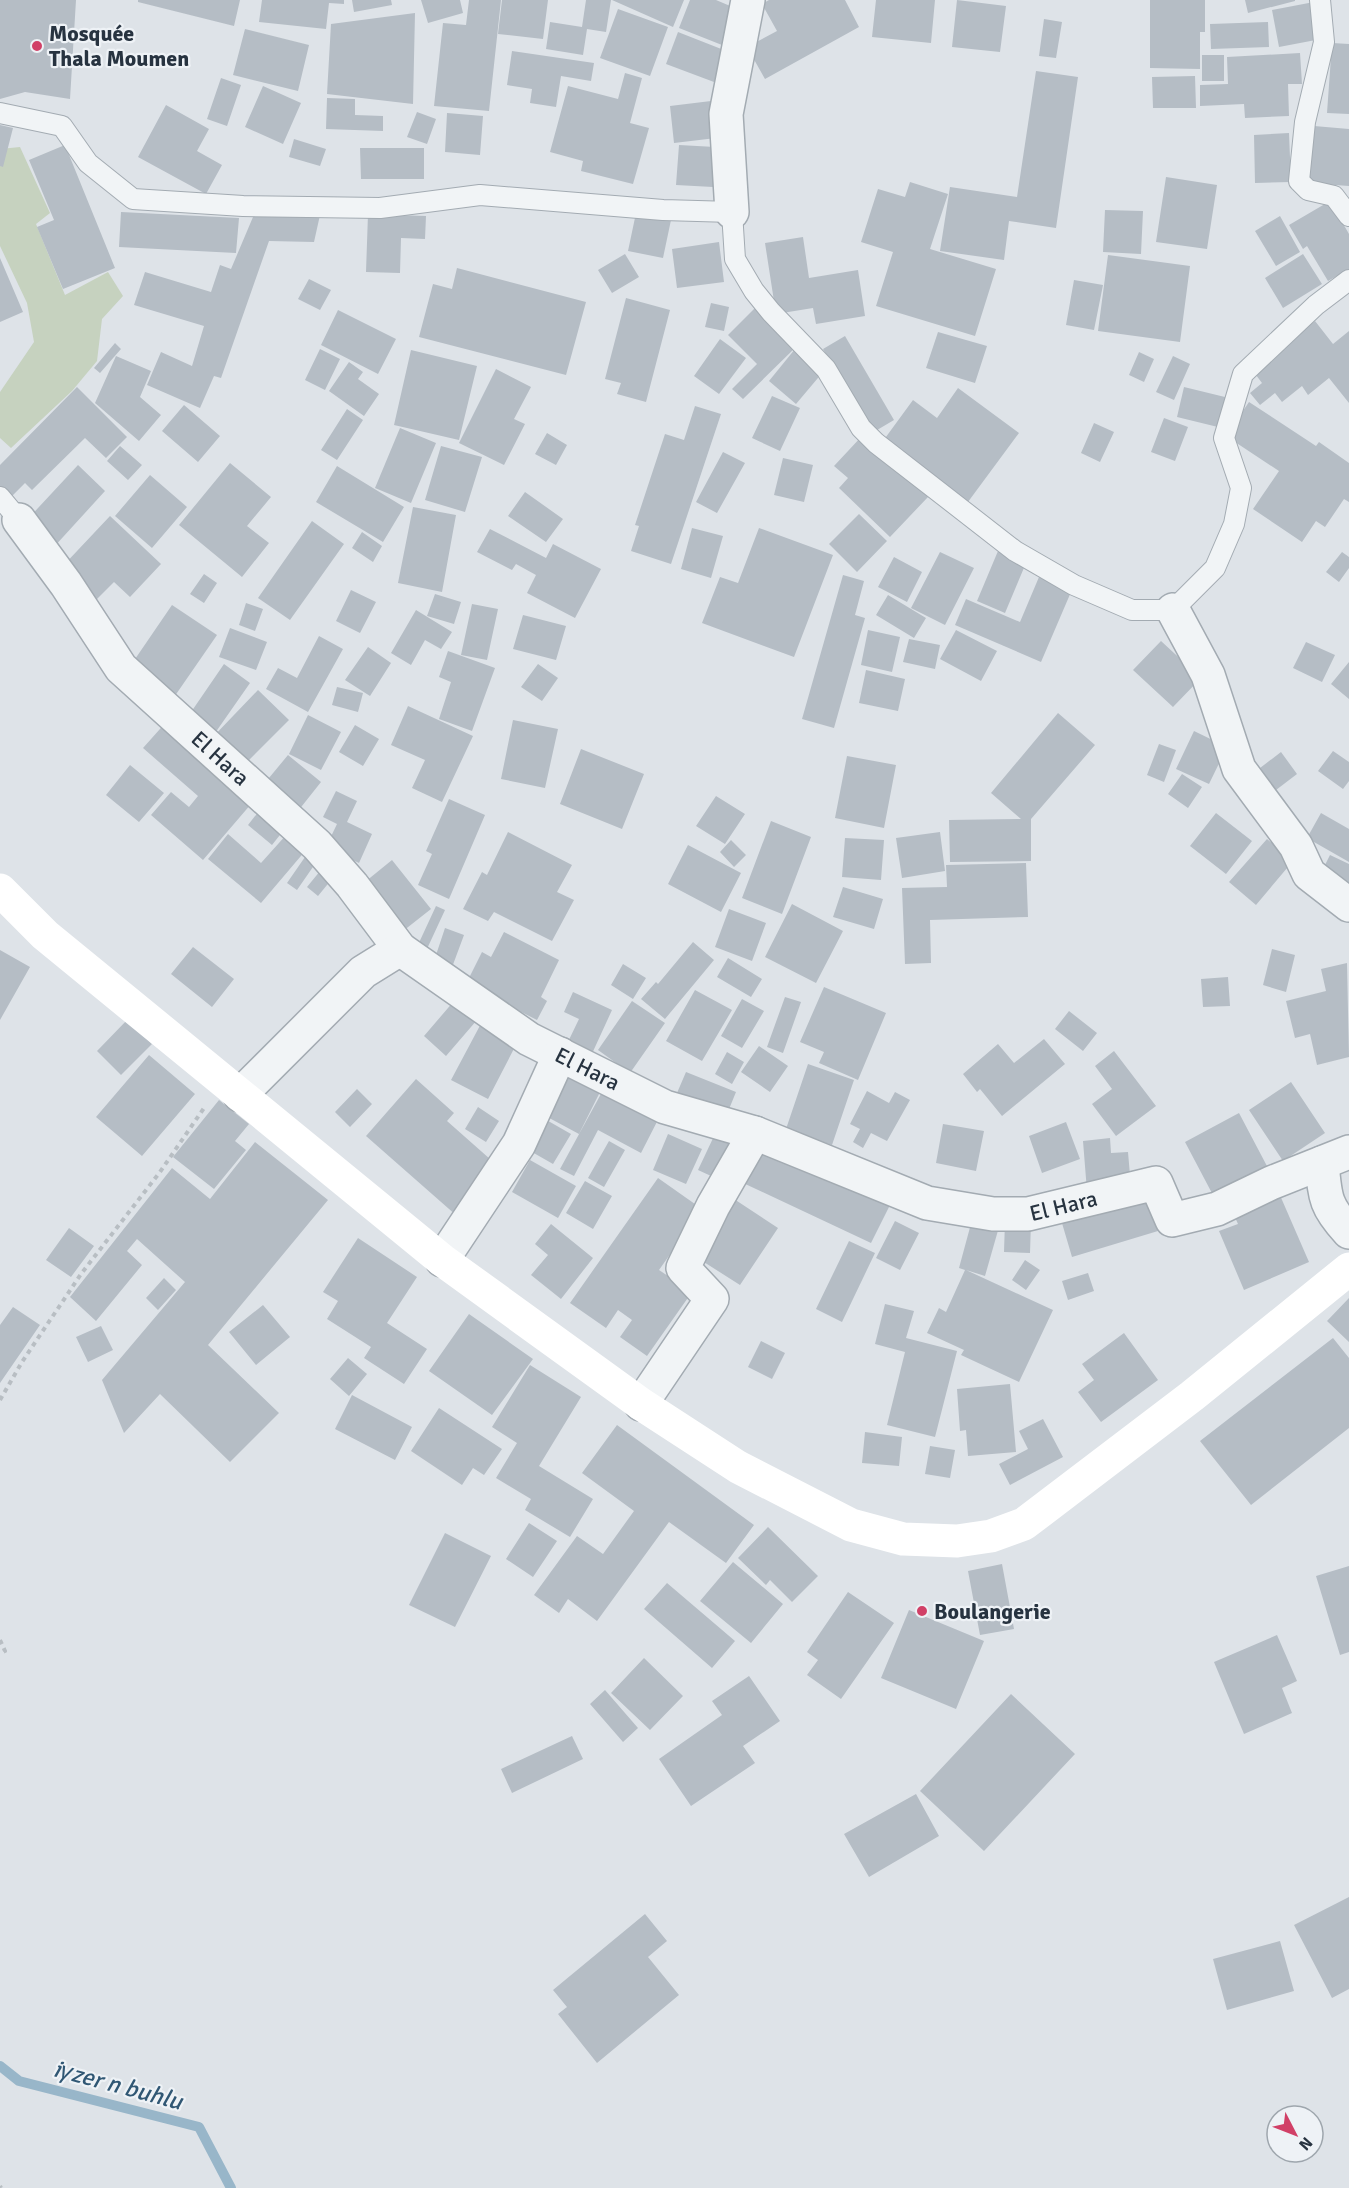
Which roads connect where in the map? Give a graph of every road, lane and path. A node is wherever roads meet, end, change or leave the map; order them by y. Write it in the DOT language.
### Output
graph roads {
  1 [pos="748,0"];
  2 [pos="1320,0"];
  3 [pos="0,113"];
  4 [pos="732,212"];
  5 [pos="1349,216"];
  6 [pos="1349,280"];
  7 [pos="9,508"];
  8 [pos="1173,610"];
  9 [pos="0,890"];
  10 [pos="1349,906"];
  11 [pos="400,948"];
  12 [pos="560,1054"];
  13 [pos="231,1088"];
  14 [pos="754,1133"];
  15 [pos="1336,1158"];
  16 [pos="1349,1232"];
  17 [pos="442,1260"];
  18 [pos="1349,1269"];
  19 [pos="0,1400"];
  20 [pos="641,1404"];
  21 [pos="0,1640"];
  22 [pos="0,1653"];
  1 -- 4 [label="street"];
  2 -- 5 [label="lane"];
  3 -- 4 [label="lane"];
  4 -- 8 [label="lane"];
  6 -- 8 [label="lane"];
  7 -- 11 [label="street, El Hara"];
  8 -- 10 [label="street"];
  9 -- 13 [label="main road"];
  11 -- 12 [label="street, El Hara"];
  11 -- 13 [label="street"];
  12 -- 14 [label="street, El Hara"];
  12 -- 17 [label="street"];
  13 -- 17 [label="main road"];
  13 -- 19 [label="path"];
  14 -- 15 [label="street, El Hara"];
  14 -- 20 [label="street"];
  15 -- 16 [label="street"];
  17 -- 20 [label="main road"];
  18 -- 20 [label="main road"];
  21 -- 22 [label="path"];
}
